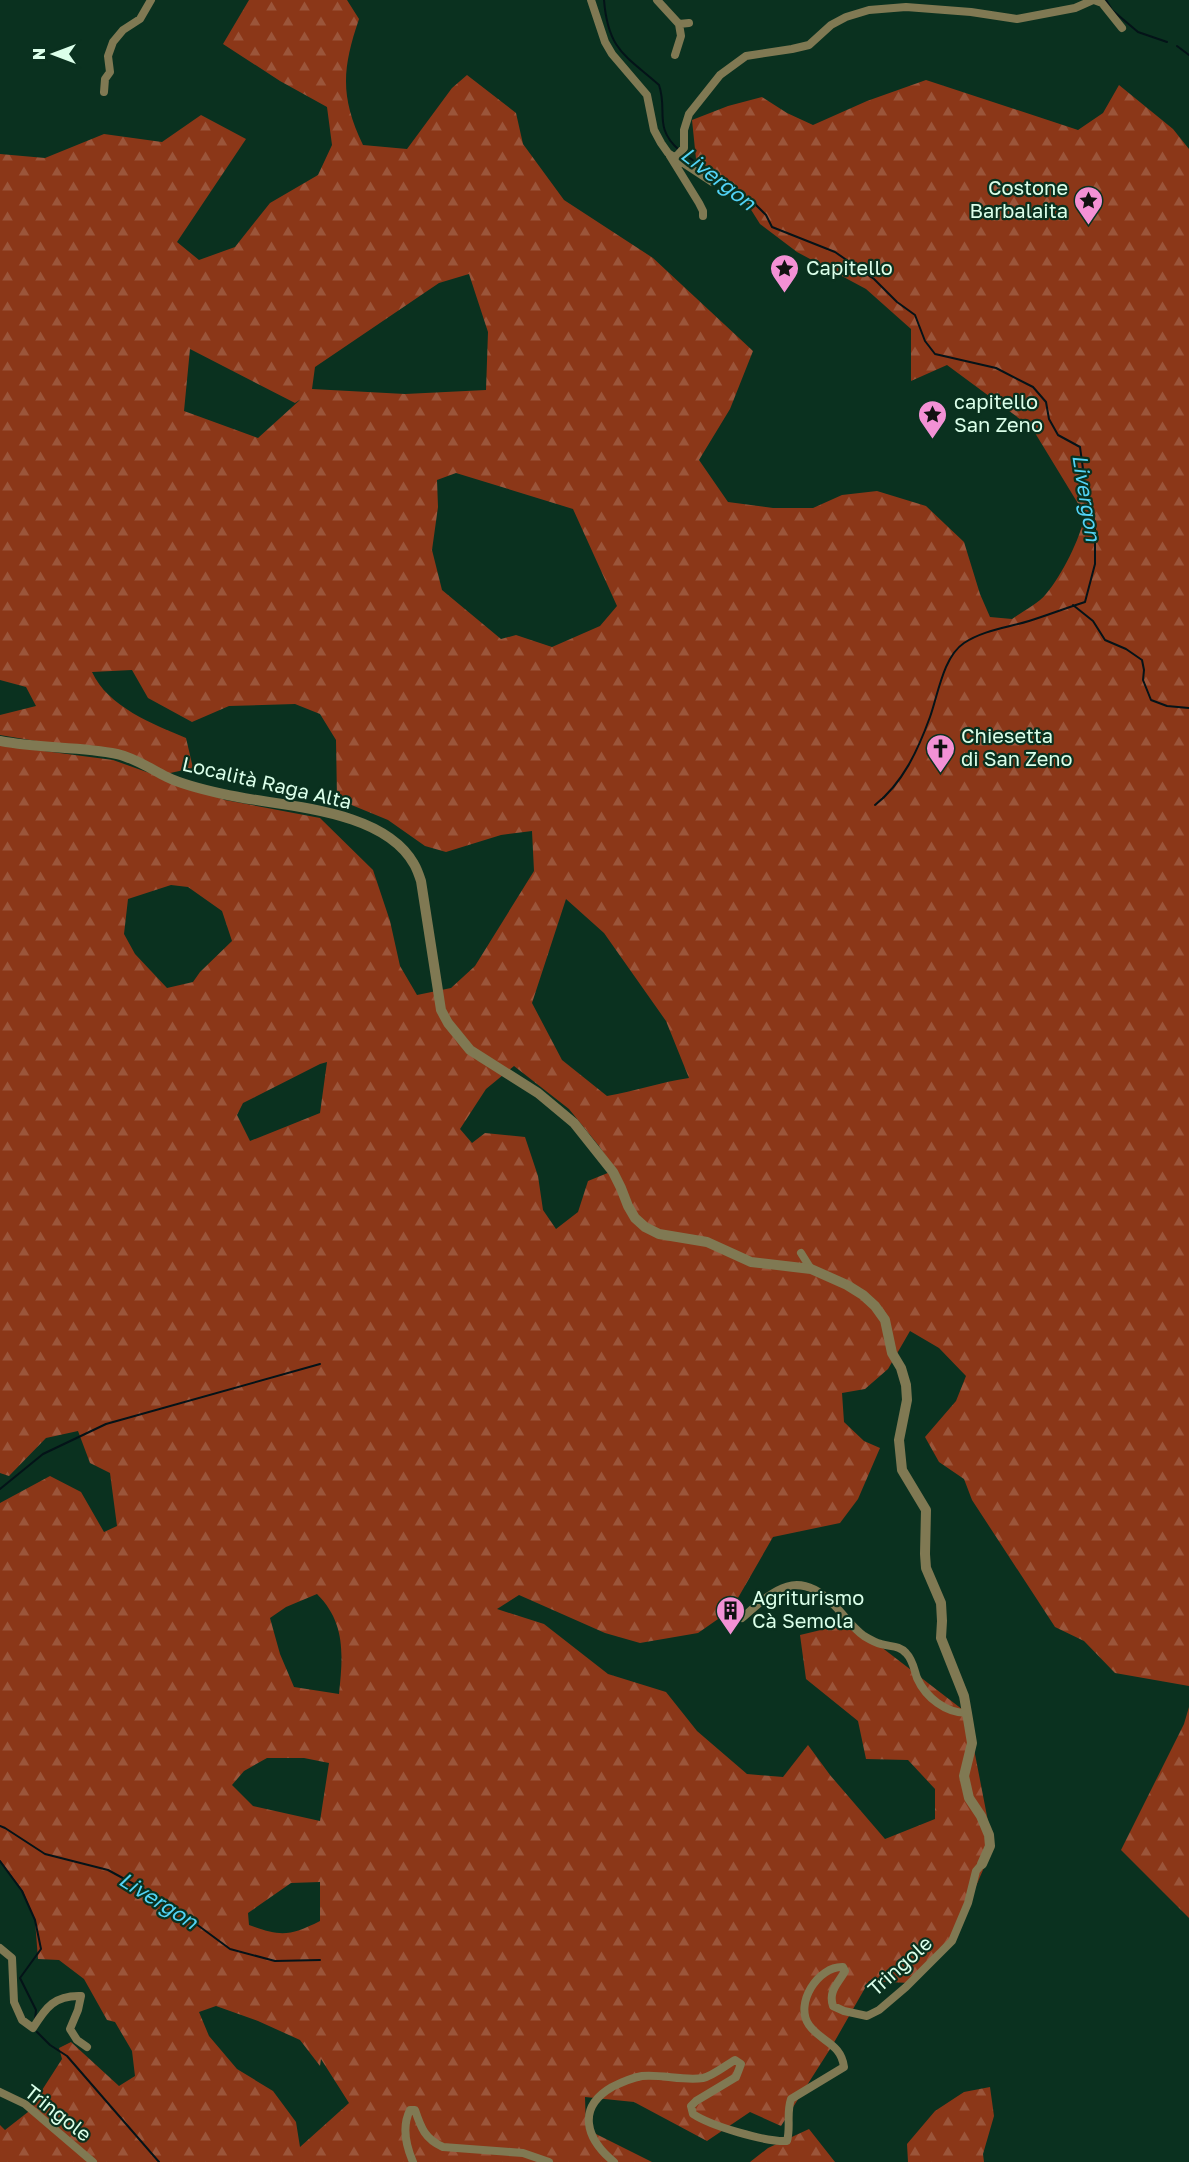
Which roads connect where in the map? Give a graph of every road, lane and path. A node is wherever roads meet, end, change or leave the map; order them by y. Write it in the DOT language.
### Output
graph roads {
  1 [pos="151,0"];
  2 [pos="591,0"];
  3 [pos="657,0"];
  4 [pos="1093,0"];
  5 [pos="689,23"];
  6 [pos="679,24"];
  7 [pos="1122,28"];
  8 [pos="675,55"];
  9 [pos="104,92"];
  10 [pos="676,154"];
  11 [pos="712,182"];
  12 [pos="703,216"];
  13 [pos="0,741"];
  14 [pos="801,1253"];
  15 [pos="811,1269"];
  16 [pos="742,1618"];
  17 [pos="967,1713"];
  18 [pos="982,1864"];
  19 [pos="0,1948"];
  20 [pos="87,2047"];
  21 [pos="0,2092"];
  22 [pos="93,2162"];
  23 [pos="413,2162"];
  24 [pos="549,2162"];
  25 [pos="614,2162"];
  1 -- 9 [label="street"];
  2 -- 10 [label="street"];
  3 -- 6 [label="street"];
  4 -- 7 [label="street"];
  4 -- 10 [label="street"];
  5 -- 6 [label="street"];
  6 -- 8 [label="street"];
  10 -- 11 [label="street"];
  10 -- 12 [label="street"];
  13 -- 15 [label="street, Località Raga Alta"];
  14 -- 15 [label="street"];
  15 -- 17 [label="street, Località Raga Alta"];
  16 -- 17 [label="street"];
  17 -- 18 [label="street, Località Raga Alta"];
  18 -- 25 [label="street, Tringole"];
  19 -- 20 [label="street"];
  21 -- 22 [label="street, Tringole"];
  23 -- 24 [label="street"];
}
